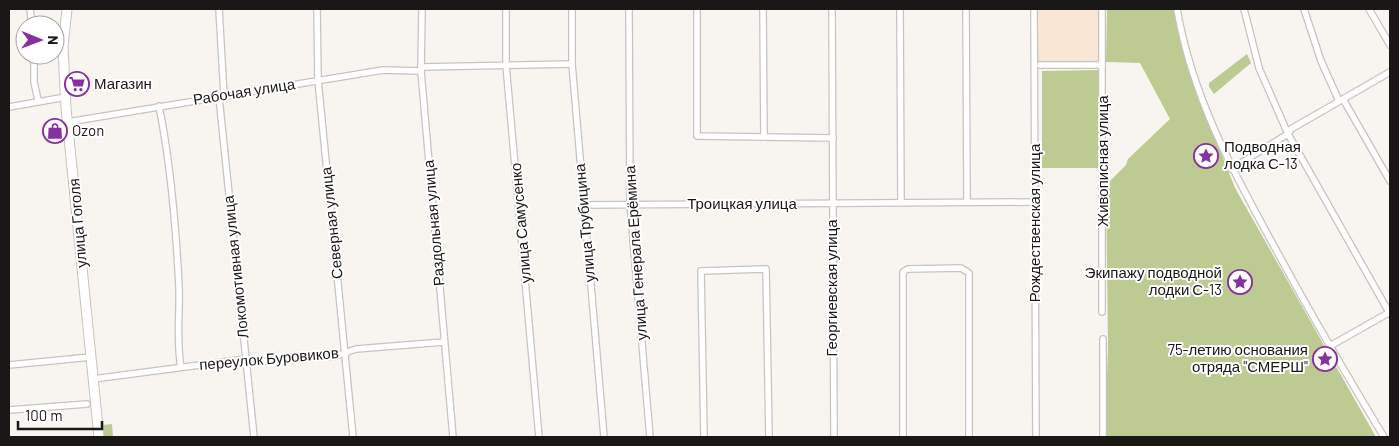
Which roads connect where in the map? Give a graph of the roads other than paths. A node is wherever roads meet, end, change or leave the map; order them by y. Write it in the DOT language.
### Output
graph roads {
  1 [pos="67,9"];
  2 [pos="220,9"];
  3 [pos="318,9"];
  4 [pos="422,9"];
  5 [pos="506,9"];
  6 [pos="572,9"];
  7 [pos="629,9"];
  8 [pos="697,9"];
  9 [pos="763,9"];
  10 [pos="832,9"];
  11 [pos="900,9"];
  12 [pos="966,9"];
  13 [pos="1034,9"];
  14 [pos="1102,9"];
  15 [pos="1177,9"];
  16 [pos="1244,9"];
  17 [pos="1304,9"];
  18 [pos="1369,9"];
  19 [pos="1390,45"];
  20 [pos="572,64"];
  21 [pos="34,65"];
  22 [pos="506,65"];
  23 [pos="1040,65"];
  24 [pos="1102,65"];
  25 [pos="421,69"];
  26 [pos="1390,72"];
  27 [pos="318,80"];
  28 [pos="222,96"];
  29 [pos="66,97"];
  30 [pos="38,100"];
  31 [pos="1341,100"];
  32 [pos="159,106"];
  33 [pos="9,107"];
  34 [pos="68,122"];
  35 [pos="1288,134"];
  36 [pos="764,137"];
  37 [pos="833,138"];
  38 [pos="1231,170"];
  39 [pos="1390,181"];
  40 [pos="900,202"];
  41 [pos="967,202"];
  42 [pos="1035,202"];
  43 [pos="832,203"];
  44 [pos="630,204"];
  45 [pos="583,205"];
  46 [pos="1102,312"];
  47 [pos="1390,313"];
  48 [pos="1103,339"];
  49 [pos="444,342"];
  50 [pos="1330,346"];
  51 [pos="344,352"];
  52 [pos="91,357"];
  53 [pos="246,361"];
  54 [pos="9,365"];
  55 [pos="180,367"];
  56 [pos="93,379"];
  57 [pos="87,404"];
  58 [pos="9,410"];
  59 [pos="99,437"];
  60 [pos="254,437"];
  61 [pos="353,437"];
  62 [pos="453,437"];
  63 [pos="539,437"];
  64 [pos="604,437"];
  65 [pos="650,437"];
  66 [pos="704,437"];
  67 [pos="769,437"];
  68 [pos="834,437"];
  69 [pos="904,437"];
  70 [pos="969,437"];
  71 [pos="1036,437"];
  72 [pos="1103,437"];
  73 [pos="1384,437"];
  1 -- 29 [label="main road, улица Гоголя"];
  2 -- 28 [label="street, Локомотивная улица"];
  3 -- 27 [label="street, Северная улица"];
  4 -- 25 [label="street, Раздольная улица"];
  5 -- 22 [label="street, улица Самусенко"];
  6 -- 20 [label="street, улица Трубицина"];
  7 -- 44 [label="street, улица Генерала Ерёмина"];
  8 -- 36 [label="street"];
  9 -- 36 [label="street"];
  10 -- 37 [label="street, Георгиевская улица"];
  11 -- 40 [label="street"];
  12 -- 41 [label="street"];
  13 -- 42 [label="street, Рождественская улица"];
  14 -- 24 [label="street, Живописная улица"];
  15 -- 38 [label="street"];
  16 -- 35 [label="street"];
  17 -- 31 [label="street"];
  18 -- 19 [label="street"];
  20 -- 22 [label="street, Рабочая улица"];
  20 -- 45 [label="street, улица Трубицина"];
  21 -- 30 [label="street"];
  22 -- 25 [label="street, Рабочая улица"];
  22 -- 63 [label="street, улица Самусенко"];
  23 -- 24 [label="street"];
  24 -- 46 [label="street, Живописная улица"];
  25 -- 27 [label="street, Рабочая улица"];
  25 -- 49 [label="street, Раздольная улица"];
  26 -- 31 [label="street"];
  27 -- 28 [label="street, Рабочая улица"];
  27 -- 51 [label="street, Северная улица"];
  28 -- 32 [label="street, Рабочая улица"];
  28 -- 53 [label="street, Локомотивная улица"];
  29 -- 30 [label="street"];
  29 -- 34 [label="main road, улица Гоголя"];
  30 -- 33 [label="street"];
  31 -- 35 [label="street"];
  31 -- 39 [label="street"];
  32 -- 34 [label="street, Рабочая улица"];
  32 -- 55 [label="street"];
  34 -- 52 [label="main road, улица Гоголя"];
  35 -- 38 [label="street"];
  35 -- 47 [label="street"];
  36 -- 37 [label="street"];
  37 -- 43 [label="street, Георгиевская улица"];
  38 -- 50 [label="street"];
  40 -- 41 [label="street, Троицкая улица"];
  40 -- 43 [label="street, Троицкая улица"];
  41 -- 42 [label="street, Троицкая улица"];
  42 -- 71 [label="street, Рождественская улица"];
  43 -- 44 [label="street, Троицкая улица"];
  43 -- 68 [label="street, Георгиевская улица"];
  44 -- 45 [label="street, Троицкая улица"];
  44 -- 65 [label="street, улица Генерала Ерёмина"];
  45 -- 64 [label="street, улица Трубицина"];
  47 -- 50 [label="street"];
  48 -- 72 [label="street"];
  49 -- 51 [label="street, переулок Буровиков"];
  49 -- 62 [label="street, Раздольная улица"];
  50 -- 73 [label="street"];
  51 -- 53 [label="street, переулок Буровиков"];
  51 -- 61 [label="street, Северная улица"];
  52 -- 54 [label="street"];
  52 -- 56 [label="main road, улица Гоголя"];
  53 -- 55 [label="street, переулок Буровиков"];
  53 -- 60 [label="street, Локомотивная улица"];
  55 -- 56 [label="street, переулок Буровиков"];
  56 -- 59 [label="main road, улица Гоголя"];
  57 -- 58 [label="street"];
  66 -- 67 [label="street"];
  69 -- 70 [label="street"];
}
